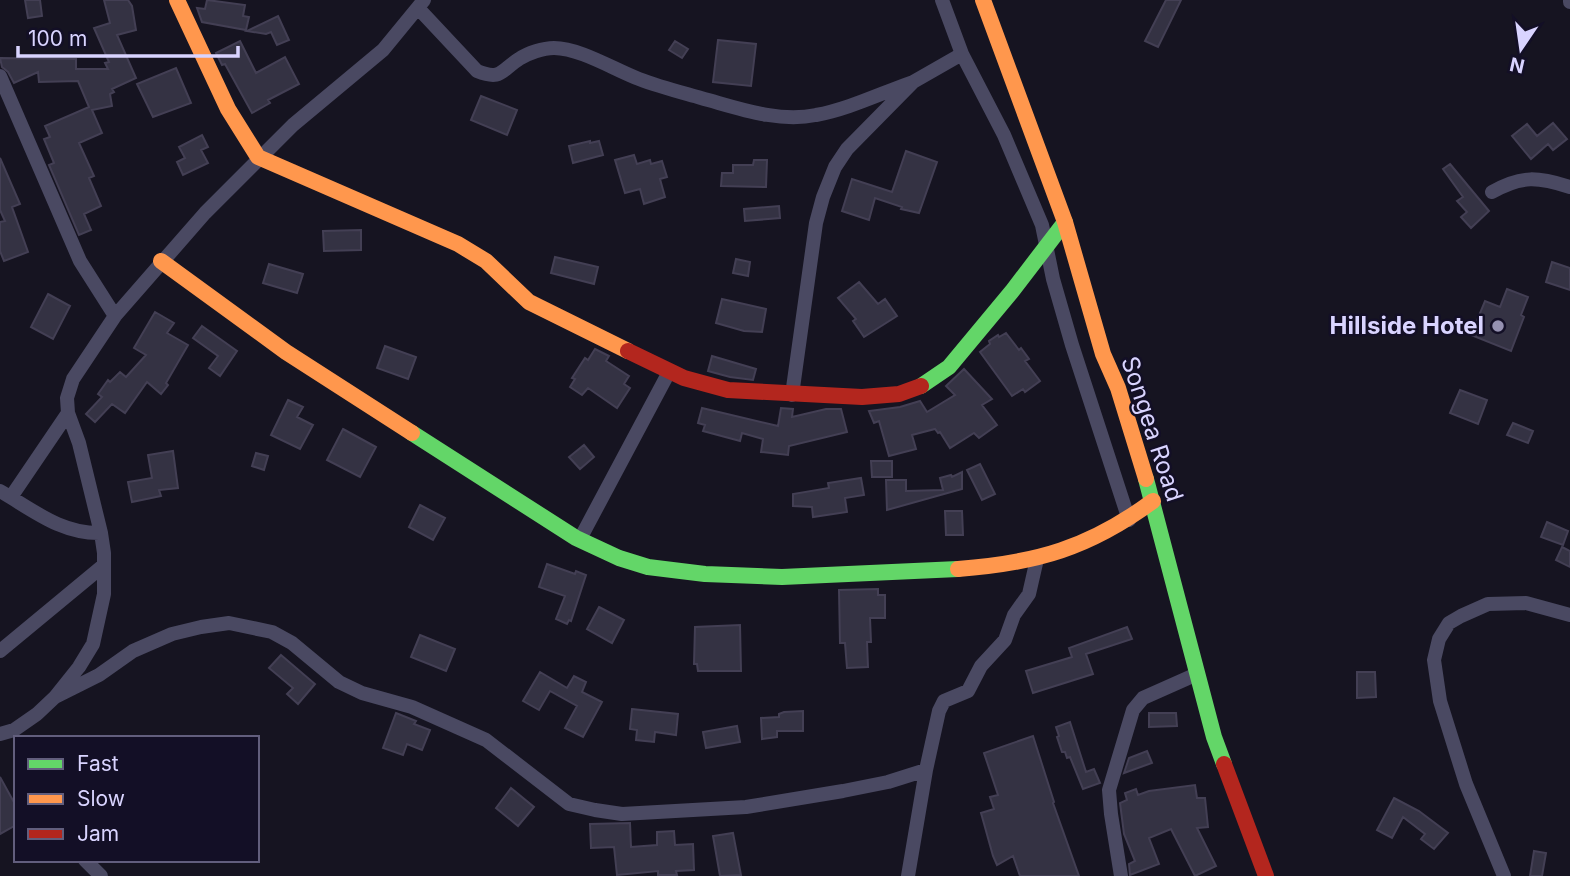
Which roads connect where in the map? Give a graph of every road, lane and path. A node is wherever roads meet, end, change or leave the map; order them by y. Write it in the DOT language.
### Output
graph roads {
  1 [pos="177,0"];
  2 [pos="942,0"];
  3 [pos="983,0"];
  4 [pos="421,4"];
  5 [pos="962,54"];
  6 [pos="0,76"];
  7 [pos="913,82"];
  8 [pos="258,157"];
  9 [pos="1570,187"];
  10 [pos="1492,192"];
  11 [pos="1065,222"];
  12 [pos="1047,244"];
  13 [pos="161,261"];
  14 [pos="115,316"];
  15 [pos="669,372"];
  16 [pos="792,395"];
  17 [pos="68,413"];
  18 [pos="5,494"];
  19 [pos="1153,501"];
  20 [pos="1129,520"];
  21 [pos="101,533"];
  22 [pos="580,539"];
  23 [pos="1037,559"];
  24 [pos="104,565"];
  25 [pos="1570,615"];
  26 [pos="0,651"];
  27 [pos="1197,674"];
  28 [pos="55,697"];
  29 [pos="11,734"];
  30 [pos="926,770"];
  31 [pos="87,862"];
  32 [pos="101,876"];
  33 [pos="908,876"];
  34 [pos="1121,876"];
  35 [pos="1266,876"];
  36 [pos="1504,876"];
  1 -- 8 [label="main road"];
  2 -- 5 [label="street"];
  3 -- 11 [label="main road, Songea Road"];
  4 -- 7 [label="street"];
  4 -- 8 [label="street"];
  5 -- 7 [label="street"];
  5 -- 12 [label="street"];
  6 -- 14 [label="street"];
  7 -- 16 [label="street"];
  8 -- 13 [label="street"];
  8 -- 15 [label="main road"];
  9 -- 10 [label="street"];
  11 -- 12 [label="main road"];
  11 -- 19 [label="main road, Songea Road"];
  12 -- 16 [label="main road"];
  12 -- 20 [label="street"];
  13 -- 14 [label="street"];
  13 -- 22 [label="main road"];
  14 -- 17 [label="street"];
  15 -- 16 [label="main road"];
  15 -- 22 [label="street"];
  17 -- 18 [label="street"];
  17 -- 21 [label="street"];
  18 -- 21 [label="street"];
  19 -- 20 [label="main road"];
  19 -- 27 [label="main road, Songea Road"];
  20 -- 23 [label="main road"];
  21 -- 24 [label="street"];
  22 -- 23 [label="main road"];
  23 -- 30 [label="street"];
  24 -- 26 [label="street"];
  24 -- 28 [label="street"];
  25 -- 36 [label="street"];
  27 -- 34 [label="street"];
  27 -- 35 [label="main road, Songea Road"];
  28 -- 29 [label="street"];
  28 -- 30 [label="street"];
  30 -- 33 [label="street"];
  31 -- 32 [label="street"];
}
